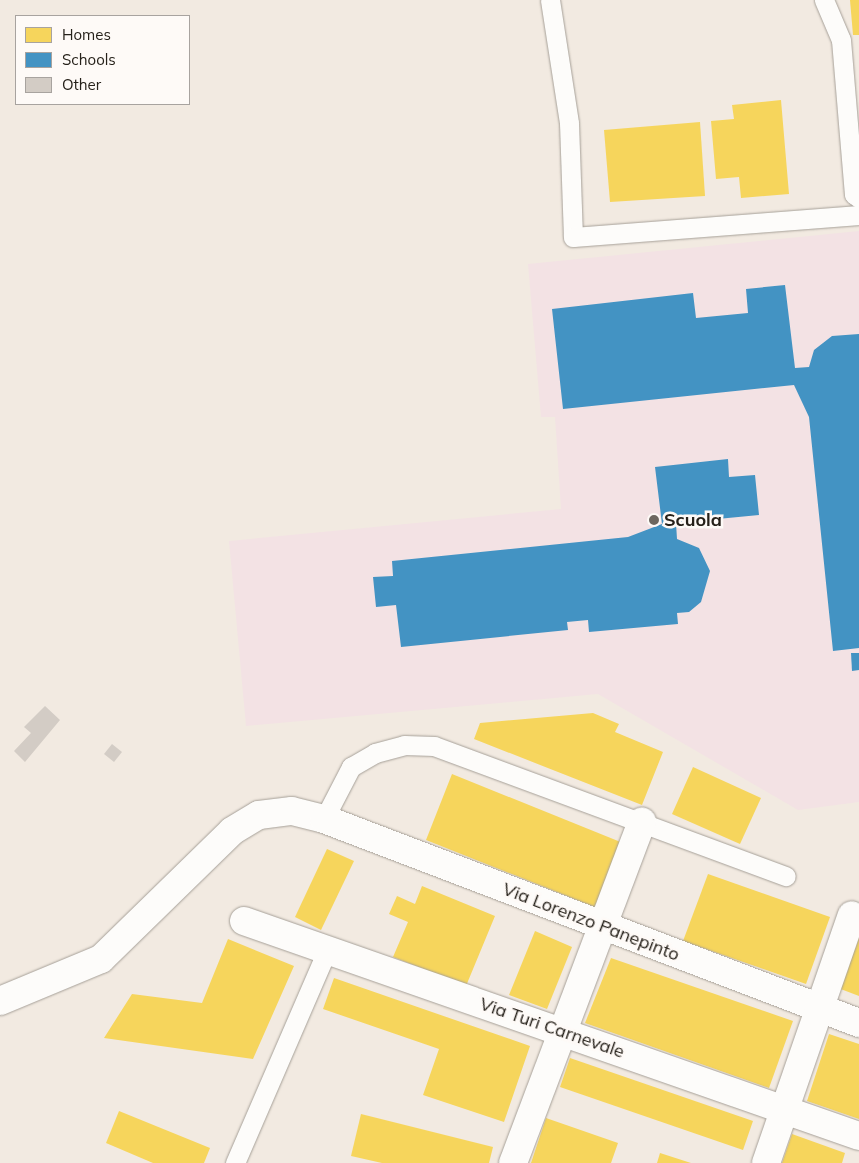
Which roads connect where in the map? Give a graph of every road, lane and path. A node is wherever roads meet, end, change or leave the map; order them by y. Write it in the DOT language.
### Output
graph roads {
  1 [pos="550,0"];
  2 [pos="824,0"];
  3 [pos="859,198"];
  4 [pos="859,215"];
  5 [pos="324,819"];
  6 [pos="642,822"];
  7 [pos="786,876"];
  8 [pos="852,915"];
  9 [pos="244,921"];
  10 [pos="602,926"];
  11 [pos="327,950"];
  12 [pos="0,1001"];
  13 [pos="820,1010"];
  14 [pos="859,1023"];
  15 [pos="562,1032"];
  16 [pos="785,1109"];
  17 [pos="859,1136"];
  18 [pos="236,1163"];
  19 [pos="513,1163"];
  20 [pos="766,1163"];
  1 -- 4 [label="lane"];
  2 -- 3 [label="lane"];
  5 -- 6 [label="lane"];
  5 -- 10 [label="street, Via Lorenzo Panepinto"];
  5 -- 12 [label="street, Via Lorenzo Panepinto"];
  6 -- 7 [label="lane"];
  6 -- 10 [label="street"];
  8 -- 13 [label="street"];
  9 -- 11 [label="street, Via Turi Carnevale"];
  10 -- 13 [label="street, Via Lorenzo Panepinto"];
  10 -- 15 [label="street"];
  11 -- 15 [label="street, Via Turi Carnevale"];
  11 -- 18 [label="lane"];
  13 -- 14 [label="street, Via Lorenzo Panepinto"];
  13 -- 16 [label="street"];
  15 -- 16 [label="street, Via Turi Carnevale"];
  15 -- 19 [label="street"];
  16 -- 17 [label="street, Via Turi Carnevale"];
  16 -- 20 [label="street"];
}
